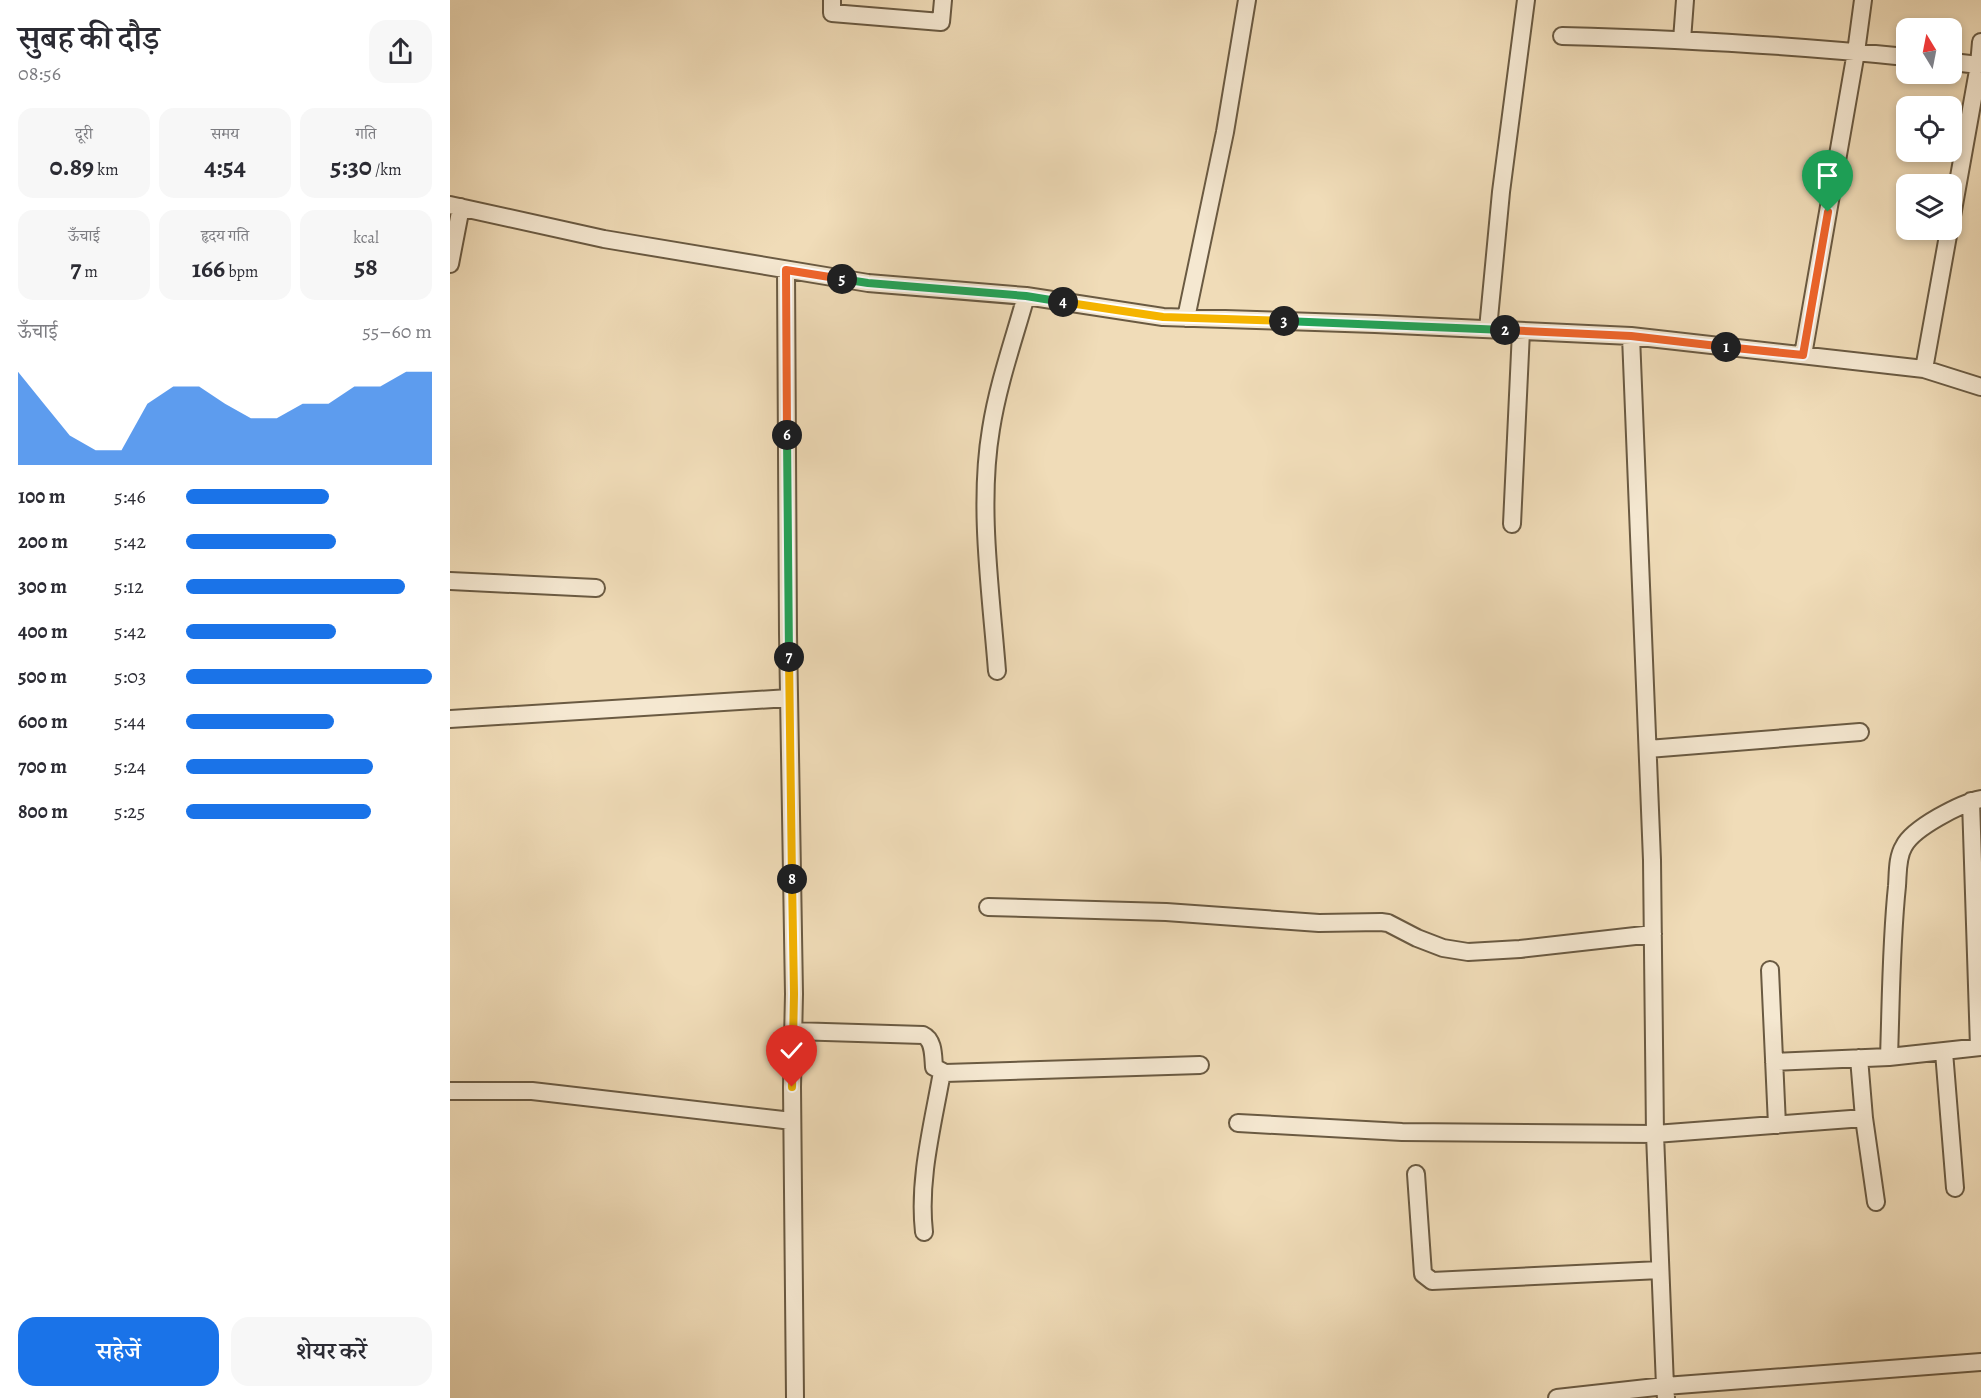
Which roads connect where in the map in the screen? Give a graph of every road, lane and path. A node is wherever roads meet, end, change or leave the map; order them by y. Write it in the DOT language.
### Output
graph roads {
  1 [pos="832,0"];
  2 [pos="943,0"];
  3 [pos="1247,0"];
  4 [pos="1526,0"];
  5 [pos="1685,0"];
  6 [pos="1863,0"];
  7 [pos="1562,36"];
  8 [pos="1682,40"];
  9 [pos="1981,42"];
  10 [pos="1856,52"];
  11 [pos="1896,56"];
  12 [pos="1962,63"];
  13 [pos="1979,65"];
  14 [pos="1960,174"];
  15 [pos="456,206"];
  16 [pos="1947,240"];
  17 [pos="450,264"];
  18 [pos="786,270"];
  19 [pos="1026,296"];
  20 [pos="1186,318"];
  21 [pos="1488,329"];
  22 [pos="1521,331"];
  23 [pos="1631,336"];
  24 [pos="1803,355"];
  25 [pos="1924,369"];
  26 [pos="1981,387"];
  27 [pos="1512,524"];
  28 [pos="450,581"];
  29 [pos="596,588"];
  30 [pos="997,671"];
  31 [pos="789,698"];
  32 [pos="450,719"];
  33 [pos="1860,732"];
  34 [pos="1647,749"];
  35 [pos="1976,800"];
  36 [pos="988,907"];
  37 [pos="1653,934"];
  38 [pos="1770,970"];
  39 [pos="793,1031"];
  40 [pos="1980,1047"];
  41 [pos="1944,1052"];
  42 [pos="1889,1057"];
  43 [pos="1859,1058"];
  44 [pos="1774,1062"];
  45 [pos="1200,1065"];
  46 [pos="942,1072"];
  47 [pos="450,1091"];
  48 [pos="1864,1119"];
  49 [pos="792,1121"];
  50 [pos="1238,1123"];
  51 [pos="1777,1125"];
  52 [pos="1654,1134"];
  53 [pos="1416,1174"];
  54 [pos="1954,1188"];
  55 [pos="1876,1202"];
  56 [pos="924,1232"];
  57 [pos="1660,1270"];
  58 [pos="1981,1362"];
  59 [pos="1665,1392"];
  60 [pos="795,1398"];
  61 [pos="1557,1398"];
  1 -- 2 [label="street"];
  3 -- 20 [label="street"];
  4 -- 21 [label="street"];
  5 -- 8 [label="street"];
  6 -- 10 [label="street"];
  7 -- 8 [label="street"];
  8 -- 10 [label="street"];
  9 -- 13 [label="street"];
  10 -- 11 [label="street"];
  10 -- 24 [label="street"];
  12 -- 13 [label="street"];
  13 -- 14 [label="street"];
  15 -- 17 [label="street"];
  15 -- 18 [label="street"];
  16 -- 25 [label="street"];
  18 -- 19 [label="street"];
  18 -- 31 [label="street"];
  19 -- 20 [label="street"];
  19 -- 30 [label="street"];
  20 -- 21 [label="street"];
  21 -- 22 [label="street"];
  22 -- 23 [label="street"];
  22 -- 27 [label="street"];
  23 -- 24 [label="street"];
  23 -- 34 [label="street"];
  24 -- 25 [label="street"];
  25 -- 26 [label="street"];
  28 -- 29 [label="street"];
  31 -- 32 [label="street"];
  31 -- 39 [label="street"];
  33 -- 34 [label="street"];
  34 -- 37 [label="street"];
  35 -- 40 [label="street"];
  35 -- 42 [label="street"];
  36 -- 37 [label="street"];
  37 -- 52 [label="street"];
  38 -- 44 [label="street"];
  39 -- 46 [label="street"];
  39 -- 49 [label="street"];
  40 -- 41 [label="street"];
  41 -- 42 [label="street"];
  41 -- 54 [label="street"];
  42 -- 43 [label="street"];
  43 -- 44 [label="street"];
  43 -- 48 [label="street"];
  44 -- 51 [label="street"];
  45 -- 46 [label="street"];
  46 -- 56 [label="street"];
  47 -- 49 [label="street"];
  48 -- 51 [label="street"];
  48 -- 55 [label="street"];
  49 -- 60 [label="street"];
  50 -- 52 [label="street"];
  51 -- 52 [label="street"];
  52 -- 57 [label="street"];
  53 -- 57 [label="street"];
  57 -- 59 [label="street"];
  58 -- 59 [label="street"];
  59 -- 61 [label="street"];
}
